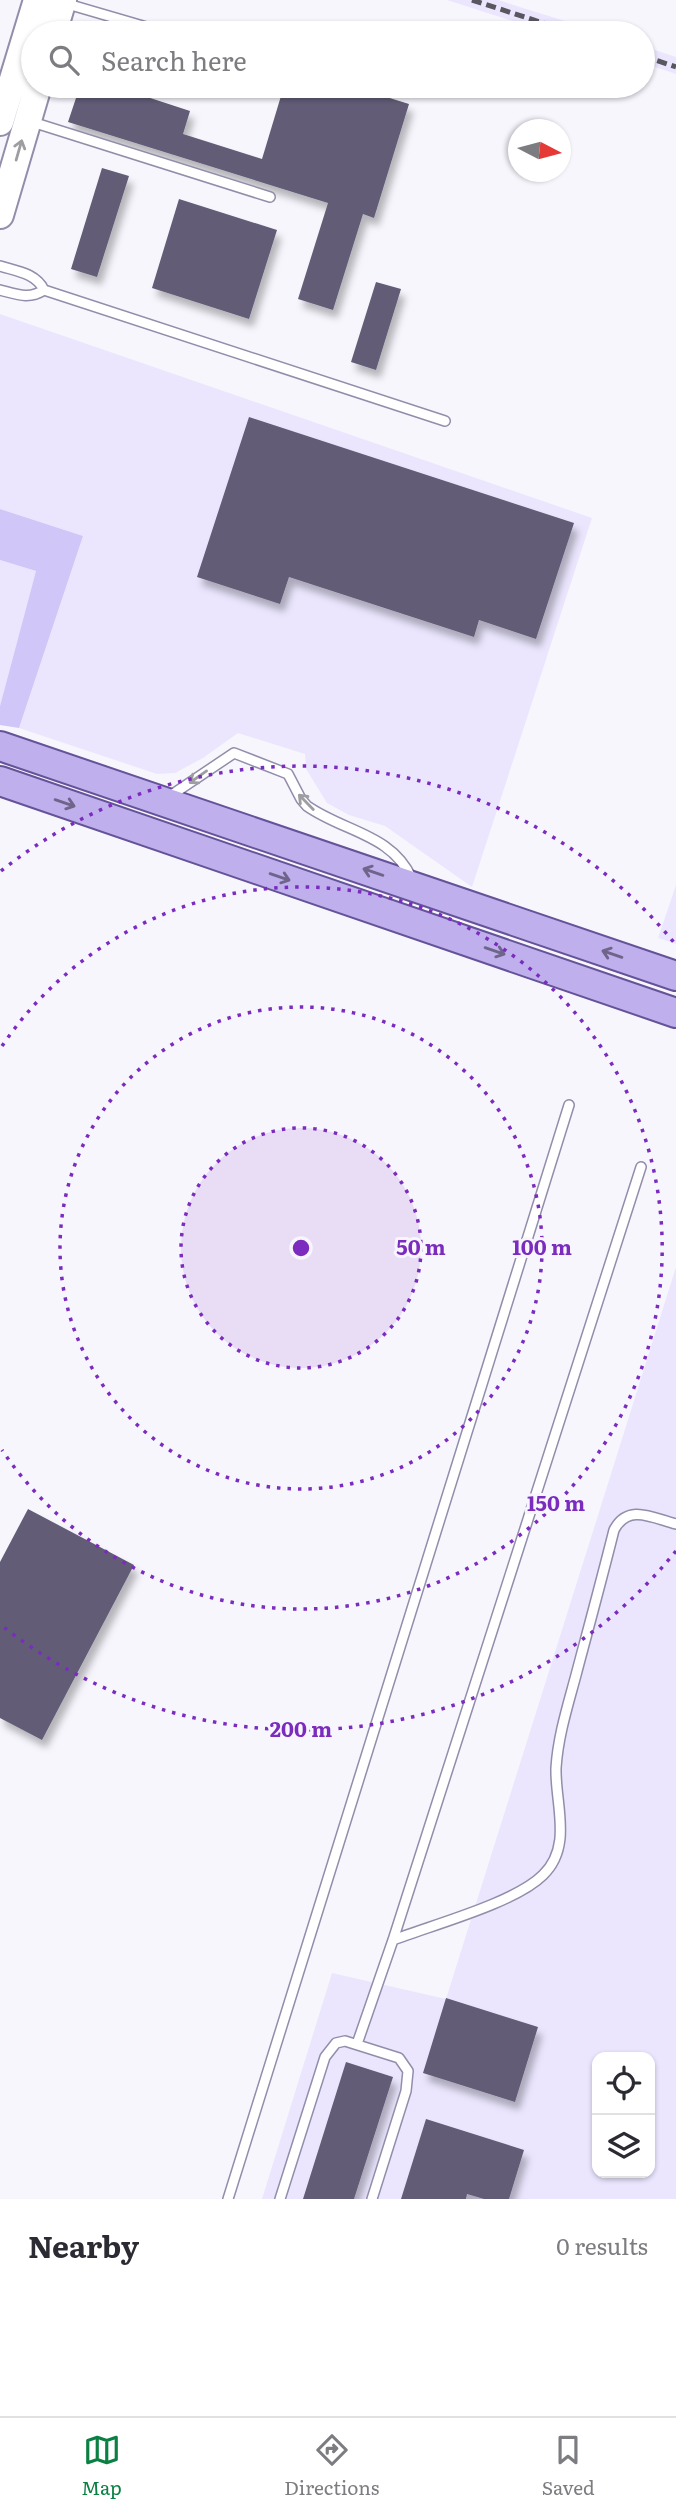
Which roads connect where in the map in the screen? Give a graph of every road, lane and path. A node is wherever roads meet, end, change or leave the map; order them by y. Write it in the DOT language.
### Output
graph roads {
  1 [pos="54,0"];
  2 [pos="45,21"];
  3 [pos="53,21"];
  4 [pos="126,21"];
  5 [pos="21,75"];
  6 [pos="34,98"];
  7 [pos="27,121"];
  8 [pos="0,122"];
  9 [pos="270,197"];
  10 [pos="0,215"];
  11 [pos="0,265"];
  12 [pos="0,290"];
  13 [pos="44,290"];
  14 [pos="445,421"];
  15 [pos="0,746"];
  16 [pos="0,781"];
  17 [pos="163,802"];
  18 [pos="415,886"];
  19 [pos="676,976"];
  20 [pos="676,1013"];
  21 [pos="569,1105"];
  22 [pos="642,1167"];
  23 [pos="676,1524"];
  24 [pos="393,1940"];
  25 [pos="357,2044"];
  26 [pos="228,2199"];
  27 [pos="280,2199"];
  28 [pos="372,2199"];
  1 -- 2 [label="main road"];
  1 -- 3 [label="main road"];
  1 -- 4 [label="lane"];
  5 -- 8 [label="main road"];
  6 -- 7 [label="main road"];
  7 -- 9 [label="lane"];
  10 -- 7 [label="main road, one-way"];
  11 -- 13 [label="lane"];
  12 -- 13 [label="lane"];
  13 -- 14 [label="lane"];
  15 -- 17 [label="main road"];
  16 -- 20 [label="main road, one-way"];
  18 -- 17 [label="main road, one-way"];
  18 -- 17 [label="lane, one-way"];
  19 -- 18 [label="main road, one-way"];
  21 -- 26 [label="lane"];
  22 -- 24 [label="lane"];
  23 -- 24 [label="lane"];
  24 -- 25 [label="lane"];
  25 -- 27 [label="lane"];
  25 -- 28 [label="lane"];
}
